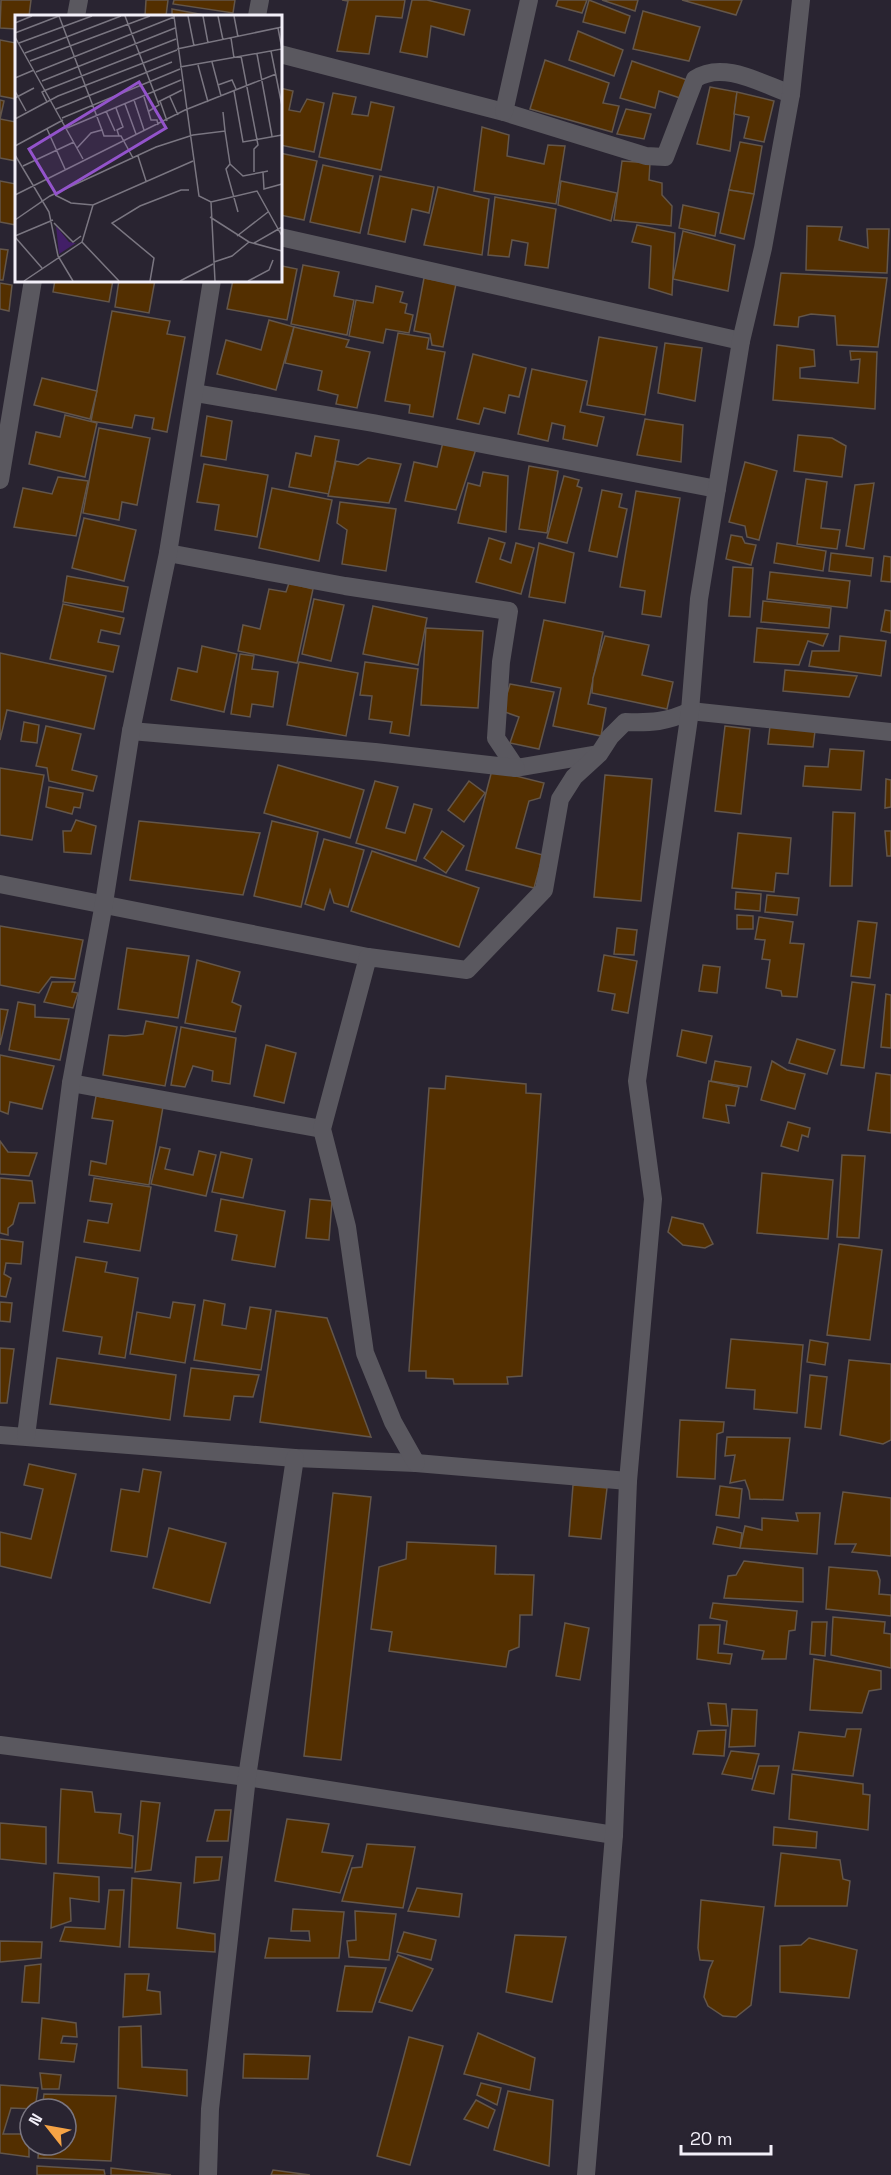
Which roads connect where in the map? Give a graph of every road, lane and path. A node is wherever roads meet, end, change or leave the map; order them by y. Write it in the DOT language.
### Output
graph roads {
  1 [pos="79,0"];
  2 [pos="260,0"];
  3 [pos="529,0"];
  4 [pos="801,0"];
  5 [pos="76,15"];
  6 [pos="257,15"];
  7 [pos="282,55"];
  8 [pos="791,94"];
  9 [pos="504,112"];
  10 [pos="282,237"];
  11 [pos="33,282"];
  12 [pos="212,282"];
  13 [pos="741,340"];
  14 [pos="195,393"];
  15 [pos="0,480"];
  16 [pos="717,489"];
  17 [pos="168,553"];
  18 [pos="690,711"];
  19 [pos="131,731"];
  20 [pos="891,732"];
  21 [pos="598,754"];
  22 [pos="516,768"];
  23 [pos="0,884"];
  24 [pos="104,903"];
  25 [pos="368,957"];
  26 [pos="71,1083"];
  27 [pos="322,1129"];
  28 [pos="0,1435"];
  29 [pos="26,1436"];
  30 [pos="295,1458"];
  31 [pos="416,1463"];
  32 [pos="628,1481"];
  33 [pos="0,1744"];
  34 [pos="247,1777"];
  35 [pos="614,1835"];
  36 [pos="208,2175"];
  37 [pos="586,2175"];
  1 -- 5 [label="street"];
  2 -- 6 [label="street"];
  3 -- 9 [label="street"];
  4 -- 8 [label="street"];
  7 -- 9 [label="street"];
  8 -- 9 [label="street"];
  8 -- 13 [label="street"];
  10 -- 13 [label="street"];
  11 -- 15 [label="street"];
  12 -- 14 [label="street"];
  13 -- 16 [label="street"];
  14 -- 16 [label="street"];
  14 -- 17 [label="street"];
  16 -- 18 [label="street"];
  17 -- 19 [label="street"];
  17 -- 22 [label="street"];
  18 -- 20 [label="street"];
  18 -- 21 [label="street"];
  18 -- 32 [label="street"];
  19 -- 22 [label="street"];
  19 -- 24 [label="street"];
  21 -- 22 [label="street"];
  21 -- 25 [label="street"];
  23 -- 24 [label="street"];
  24 -- 25 [label="street"];
  24 -- 26 [label="street"];
  25 -- 27 [label="street"];
  26 -- 27 [label="street"];
  26 -- 29 [label="street"];
  27 -- 31 [label="street"];
  28 -- 29 [label="street"];
  29 -- 30 [label="street"];
  30 -- 31 [label="street"];
  30 -- 34 [label="street"];
  31 -- 32 [label="street"];
  32 -- 35 [label="street"];
  33 -- 34 [label="street"];
  34 -- 35 [label="street"];
  34 -- 36 [label="street"];
  35 -- 37 [label="street"];
}
